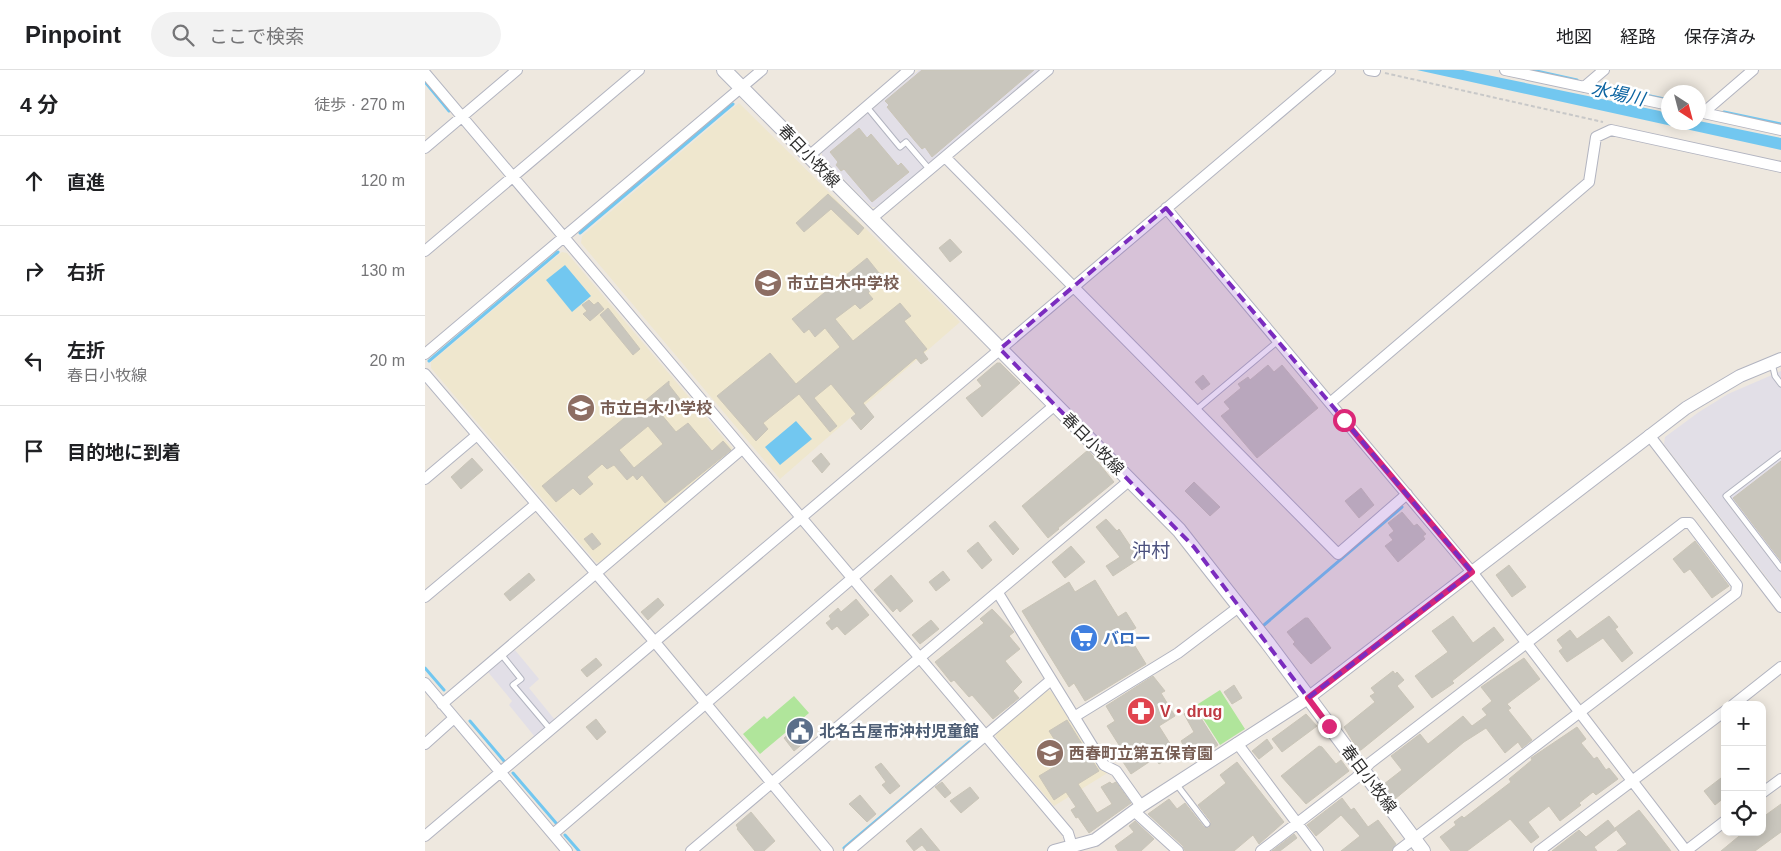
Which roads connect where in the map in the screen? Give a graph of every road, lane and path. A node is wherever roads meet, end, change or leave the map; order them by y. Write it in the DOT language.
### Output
graph roads {
  1 [pos="517,70"];
  2 [pos="639,70"];
  3 [pos="724,70"];
  4 [pos="762,70"];
  5 [pos="909,70"];
  6 [pos="1048,70"];
  7 [pos="1330,70"];
  8 [pos="1369,70"];
  9 [pos="1505,70"];
  10 [pos="1604,70"];
  11 [pos="1753,70"];
  12 [pos="1375,71"];
  13 [pos="425,73"];
  14 [pos="742,87"];
  15 [pos="1584,87"];
  16 [pos="1661,103"];
  17 [pos="866,106"];
  18 [pos="1706,108"];
  19 [pos="1706,113"];
  20 [pos="462,116"];
  21 [pos="1612,124"];
  22 [pos="1781,130"];
  23 [pos="425,148"];
  24 [pos="809,156"];
  25 [pos="945,157"];
  26 [pos="1781,167"];
  27 [pos="930,170"];
  28 [pos="513,177"];
  29 [pos="1166,208"];
  30 [pos="871,219"];
  31 [pos="564,238"];
  32 [pos="425,251"];
  33 [pos="1074,287"];
  34 [pos="1278,341"];
  35 [pos="1000,350"];
  36 [pos="425,354"];
  37 [pos="1777,361"];
  38 [pos="425,374"];
  39 [pos="1781,384"];
  40 [pos="1330,403"];
  41 [pos="1055,405"];
  42 [pos="1196,410"];
  43 [pos="477,435"];
  44 [pos="1649,435"];
  45 [pos="743,449"];
  46 [pos="1781,454"];
  47 [pos="425,479"];
  48 [pos="1130,480"];
  49 [pos="1407,494"];
  50 [pos="536,504"];
  51 [pos="801,518"];
  52 [pos="1781,568"];
  53 [pos="1472,572"];
  54 [pos="596,574"];
  55 [pos="854,578"];
  56 [pos="998,593"];
  57 [pos="425,598"];
  58 [pos="1239,606"];
  59 [pos="1781,607"];
  60 [pos="654,641"];
  61 [pos="1527,643"];
  62 [pos="501,654"];
  63 [pos="920,658"];
  64 [pos="1781,667"];
  65 [pos="1051,680"];
  66 [pos="425,683"];
  67 [pos="1308,698"];
  68 [pos="1738,701"];
  69 [pos="443,704"];
  70 [pos="705,705"];
  71 [pos="1580,712"];
  72 [pos="1721,714"];
  73 [pos="1074,717"];
  74 [pos="454,718"];
  75 [pos="550,729"];
  76 [pos="985,736"];
  77 [pos="425,744"];
  78 [pos="1237,744"];
  79 [pos="1363,771"];
  80 [pos="500,772"];
  81 [pos="1781,779"];
  82 [pos="1633,782"];
  83 [pos="771,783"];
  84 [pos="1176,783"];
  85 [pos="1765,791"];
  86 [pos="1137,808"];
  87 [pos="1296,822"];
  88 [pos="1207,824"];
  89 [pos="1721,825"];
  90 [pos="553,834"];
  91 [pos="425,836"];
  92 [pos="1414,840"];
  93 [pos="1072,846"];
  94 [pos="567,851"];
  95 [pos="691,851"];
  96 [pos="829,851"];
  97 [pos="849,851"];
  98 [pos="1054,851"];
  99 [pos="1178,851"];
  100 [pos="1261,851"];
  101 [pos="1318,851"];
  102 [pos="1399,851"];
  103 [pos="1423,851"];
  104 [pos="1539,851"];
  1 -- 20 [label="street"];
  2 -- 28 [label="street"];
  3 -- 14 [label="main road, 春日小牧線"];
  4 -- 14 [label="street"];
  5 -- 17 [label="street"];
  6 -- 25 [label="street"];
  7 -- 29 [label="street"];
  8 -- 12 [label="street"];
  9 -- 15 [label="street"];
  10 -- 15 [label="street"];
  11 -- 18 [label="street"];
  12 -- 21 [label="path"];
  13 -- 20 [label="street"];
  14 -- 24 [label="main road, 春日小牧線"];
  14 -- 31 [label="street"];
  15 -- 16 [label="street"];
  17 -- 24 [label="street"];
  17 -- 27 [label="lane"];
  19 -- 22 [label="street"];
  20 -- 23 [label="street"];
  20 -- 28 [label="street"];
  24 -- 30 [label="main road, 春日小牧線"];
  25 -- 27 [label="street"];
  25 -- 33 [label="street"];
  26 -- 40 [label="street"];
  27 -- 30 [label="street"];
  28 -- 31 [label="street"];
  28 -- 32 [label="street"];
  29 -- 33 [label="street"];
  29 -- 34 [label="street"];
  30 -- 35 [label="main road, 春日小牧線"];
  31 -- 36 [label="street"];
  31 -- 45 [label="street"];
  33 -- 35 [label="street"];
  33 -- 42 [label="street"];
  34 -- 40 [label="street"];
  34 -- 42 [label="lane"];
  35 -- 41 [label="main road, 春日小牧線"];
  35 -- 51 [label="street"];
  37 -- 39 [label="lane"];
  37 -- 44 [label="street"];
  38 -- 43 [label="street"];
  40 -- 49 [label="street"];
  41 -- 48 [label="main road, 春日小牧線"];
  41 -- 55 [label="street"];
  42 -- 49 [label="street"];
  43 -- 47 [label="street"];
  43 -- 50 [label="street"];
  44 -- 53 [label="street"];
  44 -- 59 [label="street"];
  45 -- 51 [label="street"];
  45 -- 54 [label="street"];
  46 -- 52 [label="lane"];
  48 -- 56 [label="street"];
  48 -- 58 [label="main road, 春日小牧線"];
  49 -- 53 [label="street"];
  50 -- 54 [label="street"];
  50 -- 57 [label="street"];
  51 -- 55 [label="street"];
  51 -- 60 [label="street"];
  53 -- 61 [label="street"];
  53 -- 67 [label="street"];
  54 -- 60 [label="street"];
  54 -- 62 [label="street"];
  55 -- 63 [label="street"];
  55 -- 70 [label="street"];
  56 -- 63 [label="street"];
  56 -- 65 [label="street"];
  58 -- 67 [label="main road, 春日小牧線"];
  58 -- 73 [label="street"];
  60 -- 70 [label="street"];
  60 -- 75 [label="street"];
  61 -- 71 [label="street"];
  61 -- 71 [label="street"];
  61 -- 79 [label="street"];
  62 -- 69 [label="street"];
  62 -- 75 [label="lane"];
  63 -- 76 [label="street"];
  63 -- 83 [label="street"];
  64 -- 68 [label="street"];
  65 -- 73 [label="street"];
  65 -- 76 [label="street"];
  66 -- 69 [label="street"];
  67 -- 78 [label="street"];
  67 -- 79 [label="main road, 春日小牧線"];
  69 -- 74 [label="street"];
  70 -- 83 [label="street"];
  70 -- 90 [label="street"];
  71 -- 82 [label="street"];
  71 -- 92 [label="street"];
  72 -- 82 [label="street"];
  73 -- 86 [label="street"];
  74 -- 77 [label="street"];
  74 -- 80 [label="street"];
  75 -- 80 [label="street"];
  76 -- 93 [label="street"];
  76 -- 97 [label="street"];
  78 -- 84 [label="street"];
  78 -- 87 [label="street"];
  79 -- 87 [label="street"];
  79 -- 92 [label="main road, 春日小牧線"];
  80 -- 90 [label="street"];
  80 -- 91 [label="street"];
  81 -- 85 [label="street"];
  82 -- 89 [label="street"];
  82 -- 104 [label="street"];
  83 -- 95 [label="street"];
  83 -- 96 [label="street"];
  84 -- 86 [label="street"];
  84 -- 88 [label="lane"];
  86 -- 93 [label="street"];
  86 -- 99 [label="street"];
  87 -- 100 [label="street"];
  87 -- 101 [label="street"];
  90 -- 94 [label="street"];
  92 -- 102 [label="street"];
  92 -- 103 [label="main road, 春日小牧線"];
  93 -- 98 [label="street"];
}
